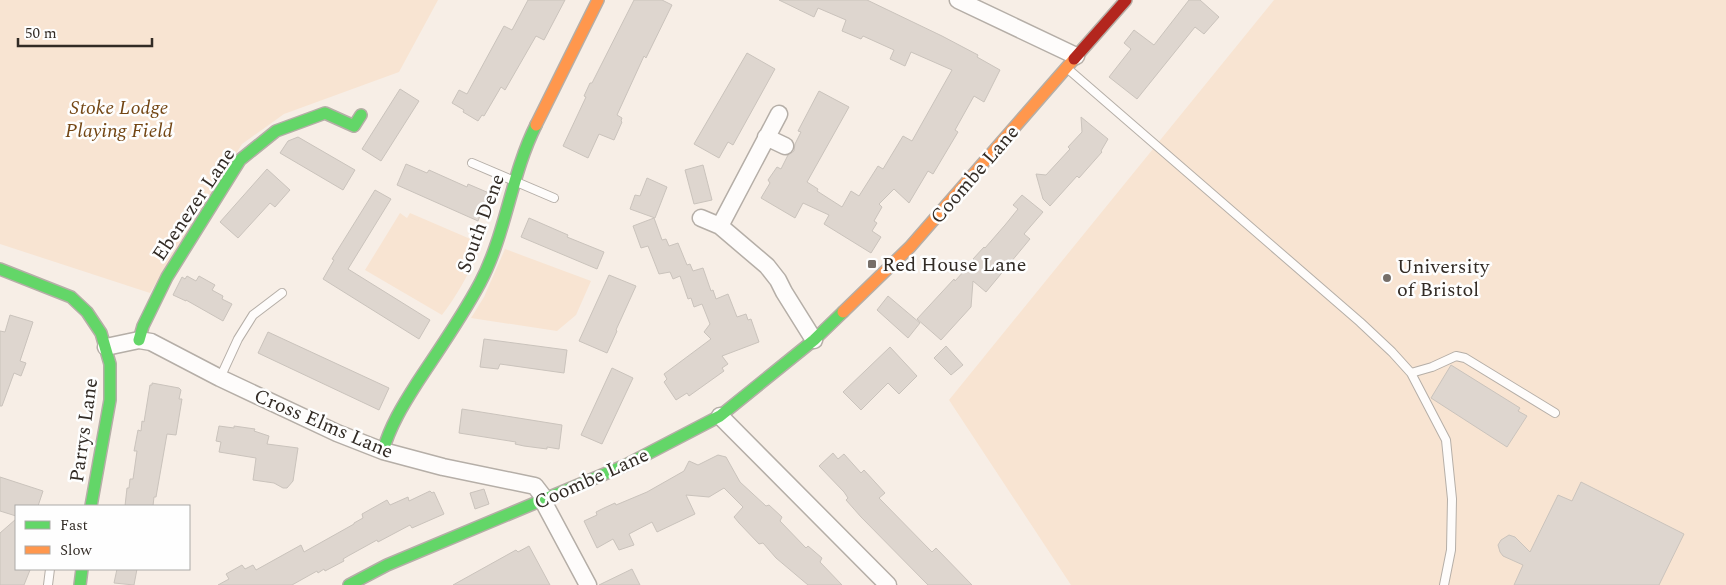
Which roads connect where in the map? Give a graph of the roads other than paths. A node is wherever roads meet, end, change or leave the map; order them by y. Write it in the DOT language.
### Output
graph roads {
  1 [pos="598,0"];
  2 [pos="958,0"];
  3 [pos="1126,0"];
  4 [pos="1072,62"];
  5 [pos="779,114"];
  6 [pos="361,115"];
  7 [pos="766,137"];
  8 [pos="785,146"];
  9 [pos="472,163"];
  10 [pos="515,182"];
  11 [pos="554,198"];
  12 [pos="701,218"];
  13 [pos="720,226"];
  14 [pos="0,270"];
  15 [pos="282,293"];
  16 [pos="139,340"];
  17 [pos="814,340"];
  18 [pos="106,347"];
  19 [pos="1411,373"];
  20 [pos="220,378"];
  21 [pos="1555,413"];
  22 [pos="720,416"];
  23 [pos="383,451"];
  24 [pos="544,500"];
  25 [pos="91,505"];
  26 [pos="50,570"];
  27 [pos="82,570"];
  28 [pos="48,585"];
  29 [pos="80,585"];
  30 [pos="349,585"];
  31 [pos="588,585"];
  32 [pos="888,585"];
  33 [pos="1444,585"];
  1 -- 10 [label="street, South Dene"];
  2 -- 4 [label="street"];
  3 -- 4 [label="street, Coombe Lane"];
  4 -- 17 [label="street, Coombe Lane"];
  4 -- 19 [label="lane"];
  5 -- 7 [label="street"];
  6 -- 16 [label="street, Ebenezer Lane"];
  7 -- 8 [label="street"];
  7 -- 13 [label="street"];
  9 -- 10 [label="lane"];
  10 -- 11 [label="lane"];
  10 -- 23 [label="street, South Dene"];
  12 -- 13 [label="street"];
  13 -- 17 [label="street"];
  14 -- 18 [label="street, Parrys Lane"];
  15 -- 20 [label="lane"];
  16 -- 18 [label="street, Cross Elms Lane"];
  16 -- 20 [label="street, Cross Elms Lane"];
  17 -- 22 [label="street, Coombe Lane"];
  18 -- 25 [label="street, Parrys Lane"];
  19 -- 21 [label="lane"];
  19 -- 33 [label="lane"];
  20 -- 23 [label="street, Cross Elms Lane"];
  22 -- 24 [label="street, Coombe Lane"];
  22 -- 32 [label="street"];
  23 -- 24 [label="street, Cross Elms Lane"];
  24 -- 30 [label="street, Coombe Lane"];
  24 -- 31 [label="street"];
  26 -- 28 [label="lane"];
  27 -- 29 [label="street"];
}
